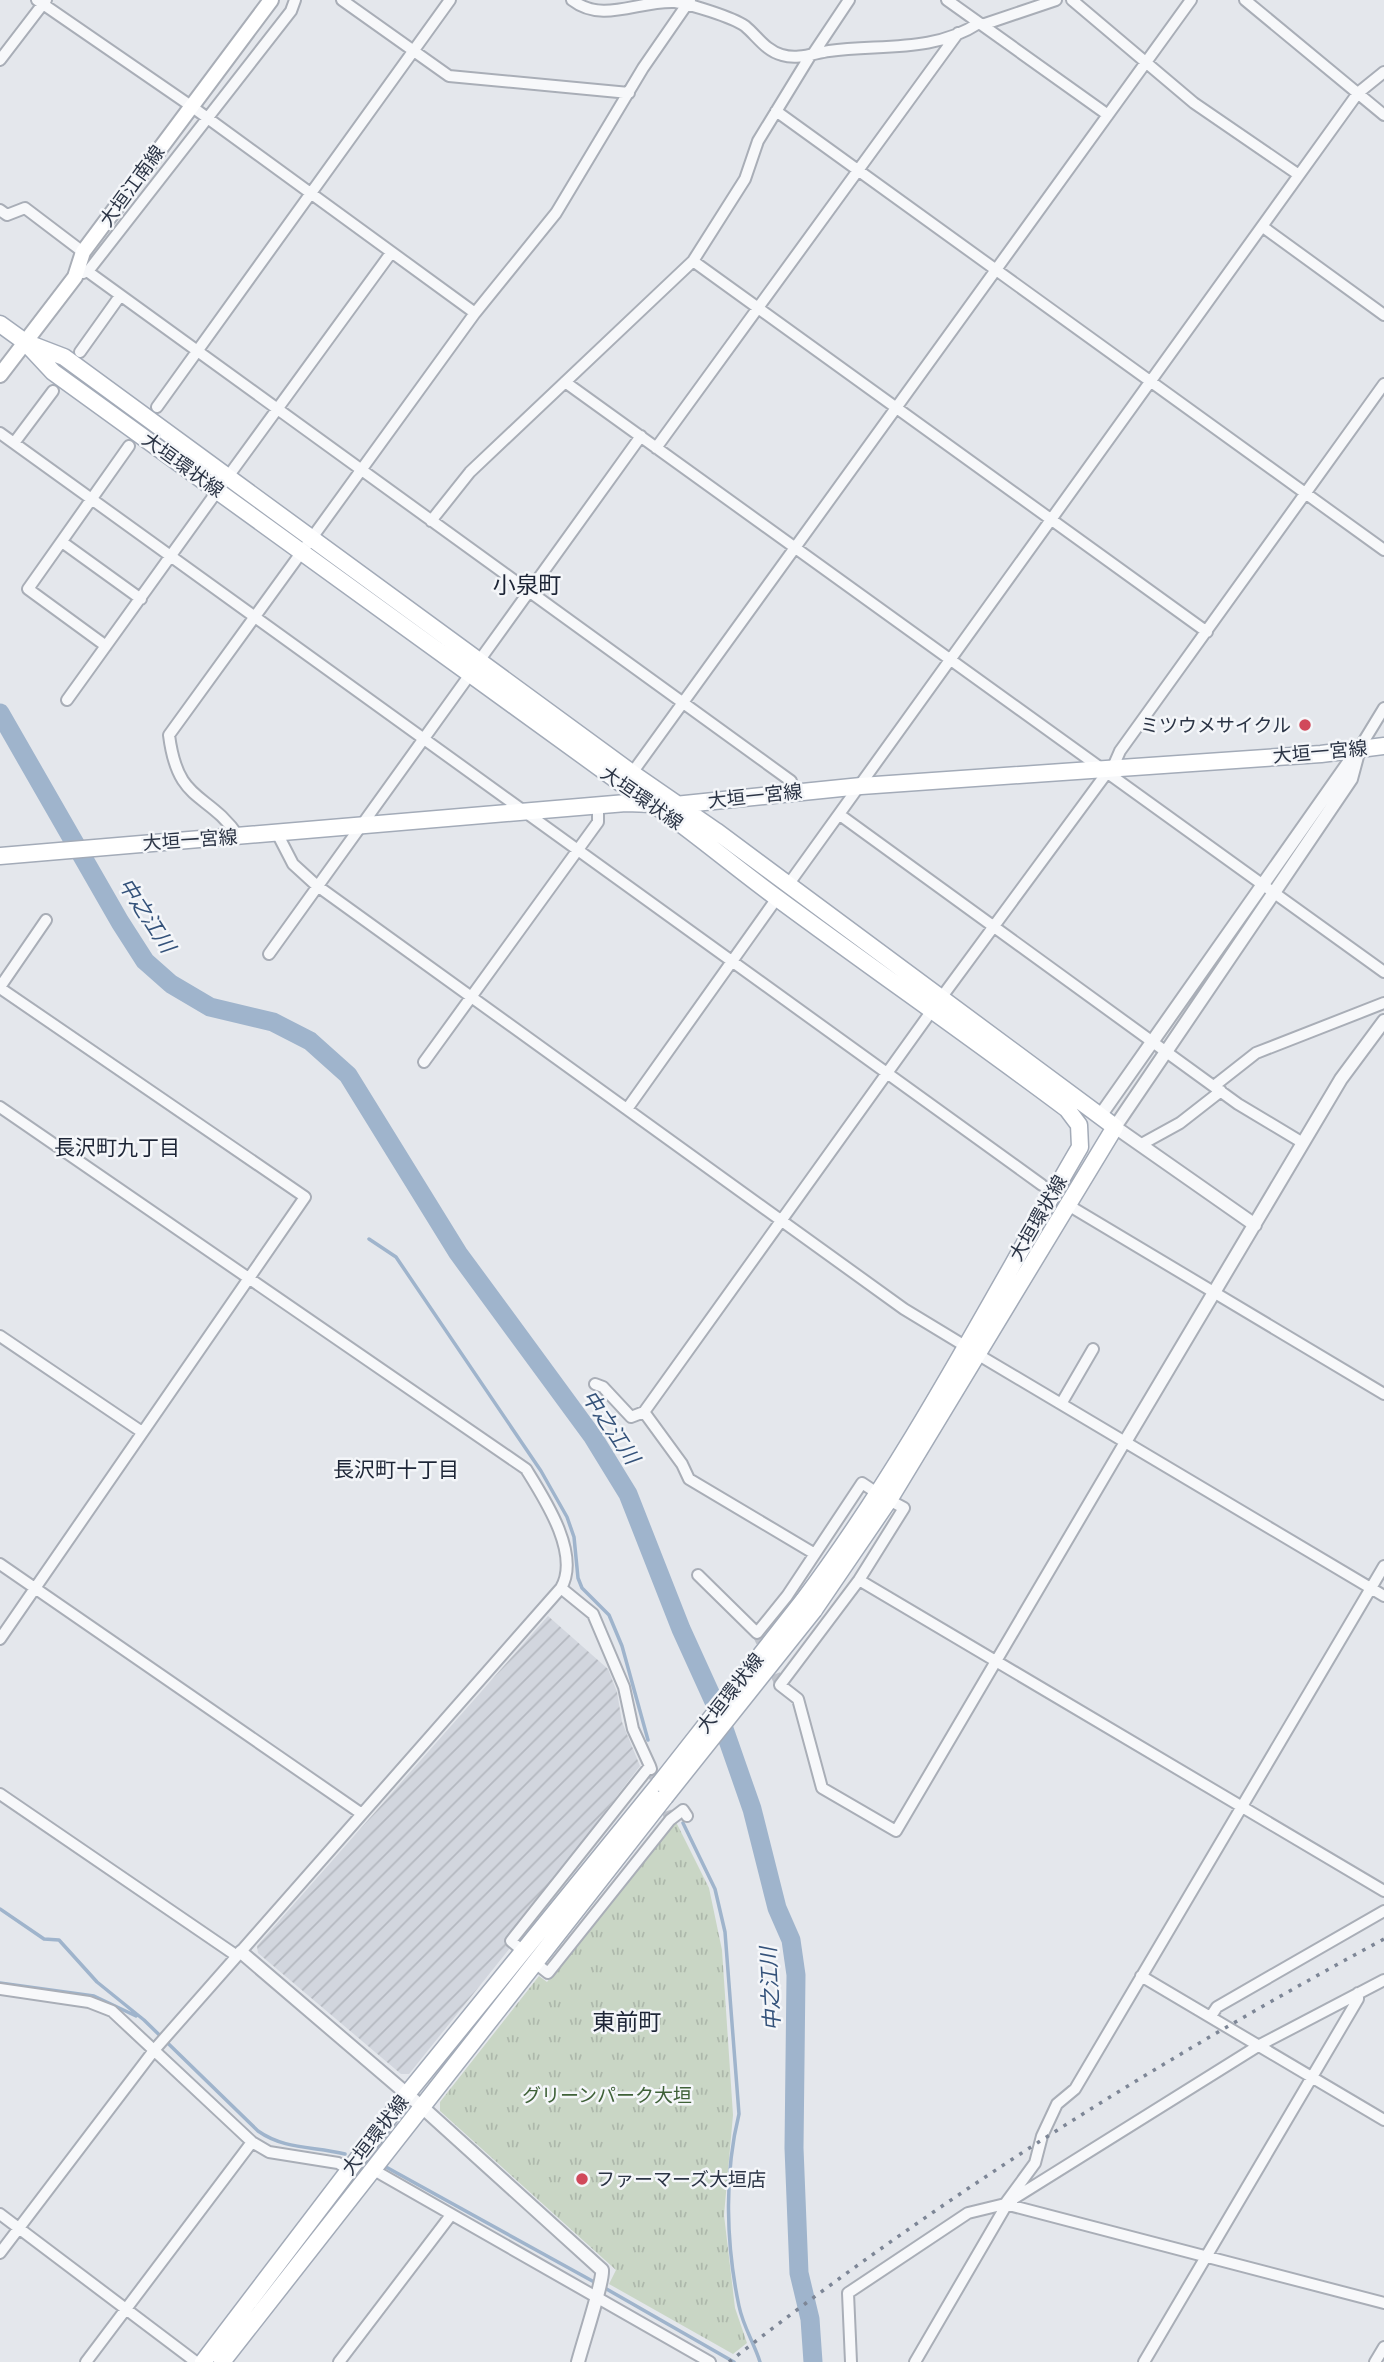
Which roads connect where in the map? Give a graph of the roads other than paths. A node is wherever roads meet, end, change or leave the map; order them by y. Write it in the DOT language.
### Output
graph roads {
  1 [pos="271,0"];
  2 [pos="295,0"];
  3 [pos="342,0"];
  4 [pos="450,0"];
  5 [pos="572,0"];
  6 [pos="849,0"];
  7 [pos="947,0"];
  8 [pos="1056,0"];
  9 [pos="1072,0"];
  10 [pos="1191,0"];
  11 [pos="1245,0"];
  12 [pos="42,1"];
  13 [pos="688,2"];
  14 [pos="981,24"];
  15 [pos="958,33"];
  16 [pos="414,51"];
  17 [pos="811,55"];
  18 [pos="0,60"];
  19 [pos="1146,62"];
  20 [pos="1384,72"];
  21 [pos="629,93"];
  22 [pos="1358,93"];
  23 [pos="191,106"];
  24 [pos="776,111"];
  25 [pos="1108,115"];
  26 [pos="1384,115"];
  27 [pos="208,120"];
  28 [pos="858,172"];
  29 [pos="1299,175"];
  30 [pos="311,195"];
  31 [pos="0,210"];
  32 [pos="1263,227"];
  33 [pos="83,253"];
  34 [pos="391,253"];
  35 [pos="693,261"];
  36 [pos="996,271"];
  37 [pos="81,274"];
  38 [pos="120,296"];
  39 [pos="759,309"];
  40 [pos="475,313"];
  41 [pos="1384,314"];
  42 [pos="0,324"];
  43 [pos="25,342"];
  44 [pos="80,352"];
  45 [pos="197,352"];
  46 [pos="0,375"];
  47 [pos="565,382"];
  48 [pos="1151,383"];
  49 [pos="1384,384"];
  50 [pos="53,391"];
  51 [pos="157,407"];
  52 [pos="896,409"];
  53 [pos="277,410"];
  54 [pos="0,433"];
  55 [pos="641,436"];
  56 [pos="14,443"];
  57 [pos="130,446"];
  58 [pos="656,447"];
  59 [pos="360,470"];
  60 [pos="223,484"];
  61 [pos="1306,494"];
  62 [pos="92,499"];
  63 [pos="431,521"];
  64 [pos="1051,522"];
  65 [pos="62,542"];
  66 [pos="305,544"];
  67 [pos="794,549"];
  68 [pos="1384,550"];
  69 [pos="171,555"];
  70 [pos="530,593"];
  71 [pos="141,599"];
  72 [pos="254,617"];
  73 [pos="1206,632"];
  74 [pos="106,646"];
  75 [pos="950,660"];
  76 [pos="475,667"];
  77 [pos="66,700"];
  78 [pos="683,704"];
  79 [pos="1384,708"];
  80 [pos="425,739"];
  81 [pos="1384,746"];
  82 [pos="1359,749"];
  83 [pos="1106,770"];
  84 [pos="632,773"];
  85 [pos="861,786"];
  86 [pos="793,792"];
  87 [pos="654,804"];
  88 [pos="598,806"];
  89 [pos="679,806"];
  90 [pos="527,813"];
  91 [pos="839,815"];
  92 [pos="359,827"];
  93 [pos="277,833"];
  94 [pos="239,837"];
  95 [pos="578,851"];
  96 [pos="0,856"];
  97 [pos="1262,883"];
  98 [pos="788,885"];
  99 [pos="316,886"];
  100 [pos="1276,893"];
  101 [pos="777,898"];
  102 [pos="46,920"];
  103 [pos="994,928"];
  104 [pos="269,954"];
  105 [pos="732,962"];
  106 [pos="1384,972"];
  107 [pos="0,987"];
  108 [pos="471,998"];
  109 [pos="1384,1003"];
  110 [pos="937,1004"];
  111 [pos="1384,1021"];
  112 [pos="1153,1042"];
  113 [pos="1167,1052"];
  114 [pos="424,1062"];
  115 [pos="888,1074"];
  116 [pos="1218,1088"];
  117 [pos="0,1107"];
  118 [pos="627,1109"];
  119 [pos="1067,1109"];
  120 [pos="1100,1116"];
  121 [pos="1115,1127"];
  122 [pos="1303,1143"];
  123 [pos="1140,1145"];
  124 [pos="1080,1147"];
  125 [pos="1042,1185"];
  126 [pos="1068,1205"];
  127 [pos="782,1221"];
  128 [pos="1255,1225"];
  129 [pos="250,1277"];
  130 [pos="1214,1293"];
  131 [pos="0,1336"];
  132 [pos="1093,1349"];
  133 [pos="971,1350"];
  134 [pos="595,1384"];
  135 [pos="1384,1394"];
  136 [pos="1061,1404"];
  137 [pos="644,1412"];
  138 [pos="142,1432"];
  139 [pos="1125,1441"];
  140 [pos="883,1496"];
  141 [pos="815,1554"];
  142 [pos="0,1564"];
  143 [pos="1384,1566"];
  144 [pos="698,1575"];
  145 [pos="859,1580"];
  146 [pos="35,1588"];
  147 [pos="561,1588"];
  148 [pos="1371,1588"];
  149 [pos="1384,1596"];
  150 [pos="0,1639"];
  151 [pos="997,1660"];
  152 [pos="657,1779"];
  153 [pos="0,1794"];
  154 [pos="1242,1807"];
  155 [pos="362,1814"];
  156 [pos="687,1816"];
  157 [pos="1384,1891"];
  158 [pos="1384,1911"];
  159 [pos="239,1954"];
  160 [pos="528,1957"];
  161 [pos="1142,1976"];
  162 [pos="1384,1980"];
  163 [pos="0,1989"];
  164 [pos="1358,1993"];
  165 [pos="1211,2016"];
  166 [pos="1258,2046"];
  167 [pos="155,2049"];
  168 [pos="1313,2078"];
  169 [pos="407,2094"];
  170 [pos="421,2106"];
  171 [pos="1384,2120"];
  172 [pos="252,2142"];
  173 [pos="348,2169"];
  174 [pos="372,2169"];
  175 [pos="1006,2204"];
  176 [pos="0,2214"];
  177 [pos="451,2215"];
  178 [pos="19,2228"];
  179 [pos="0,2253"];
  180 [pos="1206,2256"];
  181 [pos="595,2295"];
  182 [pos="1384,2302"];
  183 [pos="125,2310"];
  184 [pos="1384,2347"];
  185 [pos="692,2352"];
  186 [pos="86,2362"];
  187 [pos="196,2362"];
  188 [pos="203,2362"];
  189 [pos="222,2362"];
  190 [pos="339,2362"];
  191 [pos="578,2362"];
  192 [pos="682,2362"];
  193 [pos="710,2362"];
  194 [pos="851,2362"];
  195 [pos="915,2362"];
  196 [pos="1144,2362"];
  197 [pos="1375,2362"];
  1 -- 23 [label="main road, 大垣江南線"];
  2 -- 27 [label="street"];
  3 -- 16 [label="street"];
  4 -- 16 [label="street"];
  5 -- 13 [label="street"];
  6 -- 17 [label="street"];
  7 -- 14 [label="street"];
  8 -- 14 [label="street"];
  9 -- 19 [label="street"];
  10 -- 19 [label="street"];
  11 -- 22 [label="street"];
  12 -- 18 [label="street"];
  12 -- 23 [label="street"];
  13 -- 17 [label="street"];
  13 -- 21 [label="street"];
  14 -- 15 [label="street"];
  14 -- 25 [label="street"];
  15 -- 17 [label="street"];
  15 -- 28 [label="street"];
  16 -- 21 [label="street"];
  16 -- 30 [label="street"];
  17 -- 24 [label="street"];
  19 -- 25 [label="street"];
  19 -- 29 [label="street"];
  20 -- 22 [label="street"];
  21 -- 40 [label="street"];
  22 -- 26 [label="street"];
  22 -- 29 [label="street"];
  23 -- 27 [label="street"];
  23 -- 33 [label="main road, 大垣江南線"];
  24 -- 28 [label="street"];
  24 -- 35 [label="street"];
  25 -- 36 [label="street"];
  27 -- 30 [label="street"];
  27 -- 37 [label="street"];
  28 -- 36 [label="street"];
  28 -- 39 [label="street"];
  29 -- 32 [label="street"];
  30 -- 34 [label="street"];
  30 -- 45 [label="street"];
  31 -- 33 [label="street"];
  32 -- 41 [label="street"];
  32 -- 48 [label="street"];
  33 -- 37 [label="main road, 大垣江南線"];
  34 -- 40 [label="street"];
  34 -- 53 [label="street"];
  35 -- 39 [label="street"];
  35 -- 47 [label="street"];
  36 -- 48 [label="street"];
  36 -- 52 [label="street"];
  37 -- 38 [label="street"];
  37 -- 43 [label="main road, 大垣江南線"];
  38 -- 44 [label="street"];
  38 -- 45 [label="street"];
  39 -- 52 [label="street"];
  39 -- 58 [label="street"];
  40 -- 59 [label="street"];
  42 -- 43 [label="main road, 大垣環状線"];
  43 -- 46 [label="main road, 大垣江南線"];
  43 -- 60 [label="main road, 大垣環状線"];
  45 -- 51 [label="street"];
  45 -- 53 [label="street"];
  47 -- 55 [label="street"];
  47 -- 63 [label="street"];
  48 -- 61 [label="street"];
  48 -- 64 [label="street"];
  49 -- 61 [label="street"];
  50 -- 56 [label="street"];
  52 -- 64 [label="street"];
  52 -- 67 [label="street"];
  53 -- 59 [label="street"];
  53 -- 60 [label="street"];
  54 -- 56 [label="street"];
  55 -- 58 [label="street"];
  55 -- 70 [label="street"];
  56 -- 62 [label="street"];
  57 -- 62 [label="street"];
  58 -- 67 [label="street"];
  59 -- 63 [label="street"];
  59 -- 66 [label="street"];
  60 -- 66 [label="main road, 大垣環状線"];
  60 -- 69 [label="street"];
  61 -- 68 [label="street"];
  61 -- 73 [label="street"];
  62 -- 65 [label="street"];
  62 -- 69 [label="street"];
  63 -- 70 [label="street"];
  64 -- 73 [label="street"];
  64 -- 75 [label="street"];
  65 -- 71 [label="street"];
  65 -- 74 [label="street"];
  66 -- 72 [label="street"];
  66 -- 76 [label="main road, 大垣環状線"];
  67 -- 75 [label="street"];
  67 -- 78 [label="street"];
  69 -- 71 [label="street"];
  69 -- 72 [label="street"];
  70 -- 76 [label="street"];
  70 -- 78 [label="street"];
  71 -- 74 [label="street"];
  72 -- 80 [label="street"];
  72 -- 94 [label="street"];
  73 -- 83 [label="street"];
  74 -- 77 [label="street"];
  75 -- 83 [label="street"];
  75 -- 85 [label="street"];
  76 -- 80 [label="street"];
  76 -- 84 [label="main road, 大垣環状線"];
  76 -- 87 [label="main road, 大垣環状線"];
  78 -- 84 [label="street"];
  78 -- 86 [label="street"];
  79 -- 82 [label="street"];
  80 -- 90 [label="street"];
  80 -- 92 [label="street"];
  81 -- 82 [label="main road, 大垣一宮線"];
  82 -- 83 [label="main road, 大垣一宮線"];
  82 -- 97 [label="street"];
  82 -- 100 [label="street"];
  83 -- 85 [label="main road, 大垣一宮線"];
  83 -- 97 [label="street"];
  83 -- 103 [label="street"];
  84 -- 89 [label="main road, 大垣環状線"];
  85 -- 86 [label="main road, 大垣一宮線"];
  85 -- 91 [label="street"];
  86 -- 89 [label="main road, 大垣一宮線"];
  87 -- 88 [label="main road, 大垣一宮線"];
  87 -- 89 [label="main road, 大垣一宮線"];
  87 -- 101 [label="main road, 大垣環状線"];
  88 -- 90 [label="main road, 大垣一宮線"];
  88 -- 95 [label="street"];
  89 -- 98 [label="main road, 大垣環状線"];
  90 -- 92 [label="main road, 大垣一宮線"];
  90 -- 95 [label="street"];
  91 -- 98 [label="street"];
  91 -- 103 [label="street"];
  92 -- 93 [label="main road, 大垣一宮線"];
  92 -- 99 [label="street"];
  93 -- 94 [label="main road, 大垣一宮線"];
  93 -- 99 [label="street"];
  94 -- 96 [label="main road, 大垣一宮線"];
  95 -- 105 [label="street"];
  95 -- 108 [label="street"];
  97 -- 100 [label="street"];
  97 -- 112 [label="street"];
  98 -- 110 [label="main road, 大垣環状線"];
  99 -- 104 [label="street"];
  99 -- 108 [label="street"];
  100 -- 106 [label="street"];
  100 -- 113 [label="street"];
  101 -- 105 [label="street"];
  101 -- 110 [label="main road, 大垣環状線"];
  102 -- 107 [label="street"];
  103 -- 110 [label="street"];
  103 -- 112 [label="street"];
  105 -- 115 [label="street"];
  105 -- 118 [label="street"];
  107 -- 129 [label="street"];
  108 -- 114 [label="street"];
  108 -- 118 [label="street"];
  109 -- 116 [label="street"];
  110 -- 115 [label="street"];
  110 -- 119 [label="main road, 大垣環状線"];
  110 -- 120 [label="main road, 大垣環状線"];
  111 -- 122 [label="street"];
  112 -- 113 [label="street"];
  112 -- 120 [label="street"];
  113 -- 116 [label="street"];
  113 -- 121 [label="street"];
  115 -- 125 [label="street"];
  115 -- 127 [label="street"];
  116 -- 122 [label="street"];
  116 -- 123 [label="street"];
  117 -- 129 [label="street"];
  118 -- 127 [label="street"];
  119 -- 120 [label="main road"];
  119 -- 124 [label="main road"];
  120 -- 121 [label="main road, 大垣環状線"];
  120 -- 124 [label="main road, 大垣環状線"];
  121 -- 123 [label="street"];
  121 -- 126 [label="main road, 大垣環状線"];
  122 -- 128 [label="street"];
  123 -- 128 [label="street"];
  124 -- 133 [label="main road, 大垣環状線"];
  126 -- 130 [label="street"];
  126 -- 133 [label="main road, 大垣環状線"];
  127 -- 133 [label="street"];
  127 -- 137 [label="street"];
  128 -- 130 [label="street"];
  129 -- 138 [label="street"];
  129 -- 147 [label="street"];
  130 -- 135 [label="street"];
  130 -- 139 [label="street"];
  131 -- 138 [label="street"];
  132 -- 136 [label="street"];
  133 -- 136 [label="street"];
  133 -- 140 [label="main road, 大垣環状線"];
  134 -- 137 [label="street"];
  136 -- 139 [label="street"];
  137 -- 141 [label="street"];
  138 -- 146 [label="street"];
  139 -- 148 [label="street"];
  139 -- 151 [label="street"];
  140 -- 141 [label="street"];
  140 -- 145 [label="street"];
  140 -- 152 [label="main road, 大垣環状線, bridge"];
  141 -- 144 [label="street"];
  142 -- 146 [label="street"];
  143 -- 148 [label="street"];
  145 -- 151 [label="street"];
  145 -- 151 [label="street"];
  146 -- 150 [label="street"];
  146 -- 155 [label="street"];
  147 -- 152 [label="street"];
  147 -- 155 [label="street"];
  148 -- 149 [label="street"];
  148 -- 154 [label="street"];
  151 -- 154 [label="street"];
  152 -- 160 [label="main road, 大垣環状線"];
  152 -- 160 [label="street"];
  153 -- 159 [label="street"];
  154 -- 157 [label="street"];
  154 -- 161 [label="street"];
  155 -- 159 [label="street"];
  156 -- 160 [label="street"];
  158 -- 165 [label="street"];
  159 -- 167 [label="street"];
  159 -- 169 [label="street"];
  160 -- 169 [label="main road, 大垣環状線"];
  160 -- 170 [label="main road, 大垣環状線"];
  161 -- 165 [label="street"];
  161 -- 175 [label="street"];
  162 -- 164 [label="street"];
  163 -- 167 [label="street"];
  164 -- 166 [label="street"];
  164 -- 168 [label="street"];
  165 -- 166 [label="street"];
  166 -- 168 [label="street"];
  166 -- 175 [label="street"];
  167 -- 172 [label="street"];
  167 -- 178 [label="street"];
  168 -- 171 [label="street"];
  168 -- 180 [label="street"];
  169 -- 170 [label="street"];
  169 -- 173 [label="main road, 大垣環状線"];
  170 -- 174 [label="main road, 大垣環状線"];
  170 -- 181 [label="street"];
  172 -- 173 [label="street"];
  172 -- 183 [label="street"];
  173 -- 188 [label="main road, 大垣環状線"];
  174 -- 177 [label="street"];
  174 -- 189 [label="main road, 大垣環状線"];
  175 -- 180 [label="street"];
  175 -- 194 [label="street"];
  175 -- 195 [label="street"];
  176 -- 178 [label="street"];
  177 -- 181 [label="street"];
  177 -- 190 [label="street"];
  178 -- 179 [label="street"];
  178 -- 183 [label="street"];
  180 -- 182 [label="street"];
  180 -- 196 [label="street"];
  181 -- 185 [label="street"];
  181 -- 191 [label="street"];
  183 -- 186 [label="street"];
  183 -- 187 [label="street"];
  184 -- 197 [label="street"];
  185 -- 192 [label="street"];
  185 -- 193 [label="street"];
}
